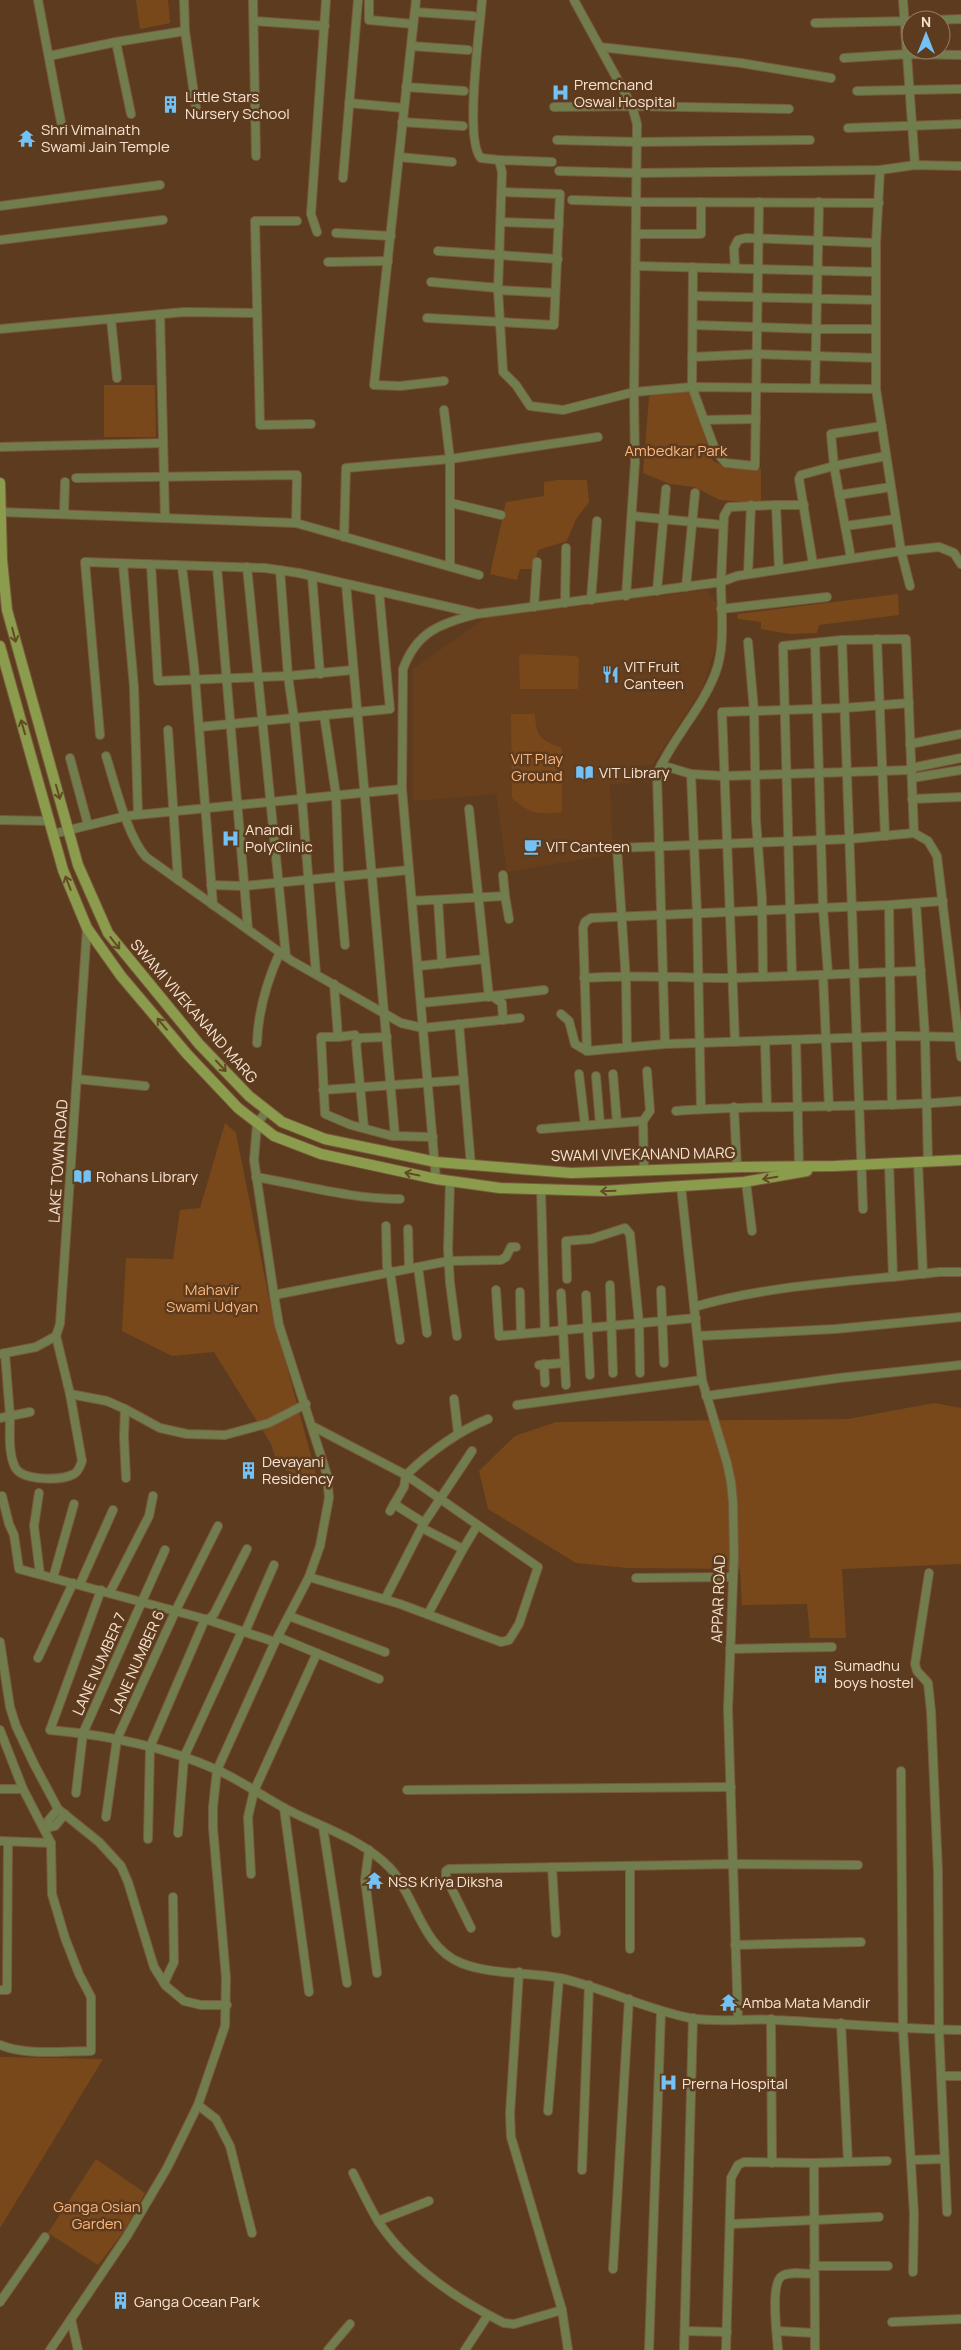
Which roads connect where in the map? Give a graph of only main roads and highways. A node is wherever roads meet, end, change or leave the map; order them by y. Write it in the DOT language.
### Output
graph roads {
  1 [pos="0,483"];
  2 [pos="0,512"];
  3 [pos="2,588"];
  4 [pos="0,646"];
  5 [pos="961,1160"];
  6 [pos="835,1166"];
  1 -- 2 [label="main road, SWAMI VIVEKANAND MARG"];
  2 -- 3 [label="main road, SWAMI VIVEKANAND MARG"];
  3 -- 6 [label="main road, SWAMI VIVEKANAND MARG, one-way"];
  6 -- 4 [label="main road, SWAMI VIVEKANAND MARG, one-way"];
  5 -- 6 [label="main road, SWAMI VIVEKANAND MARG"];
}
